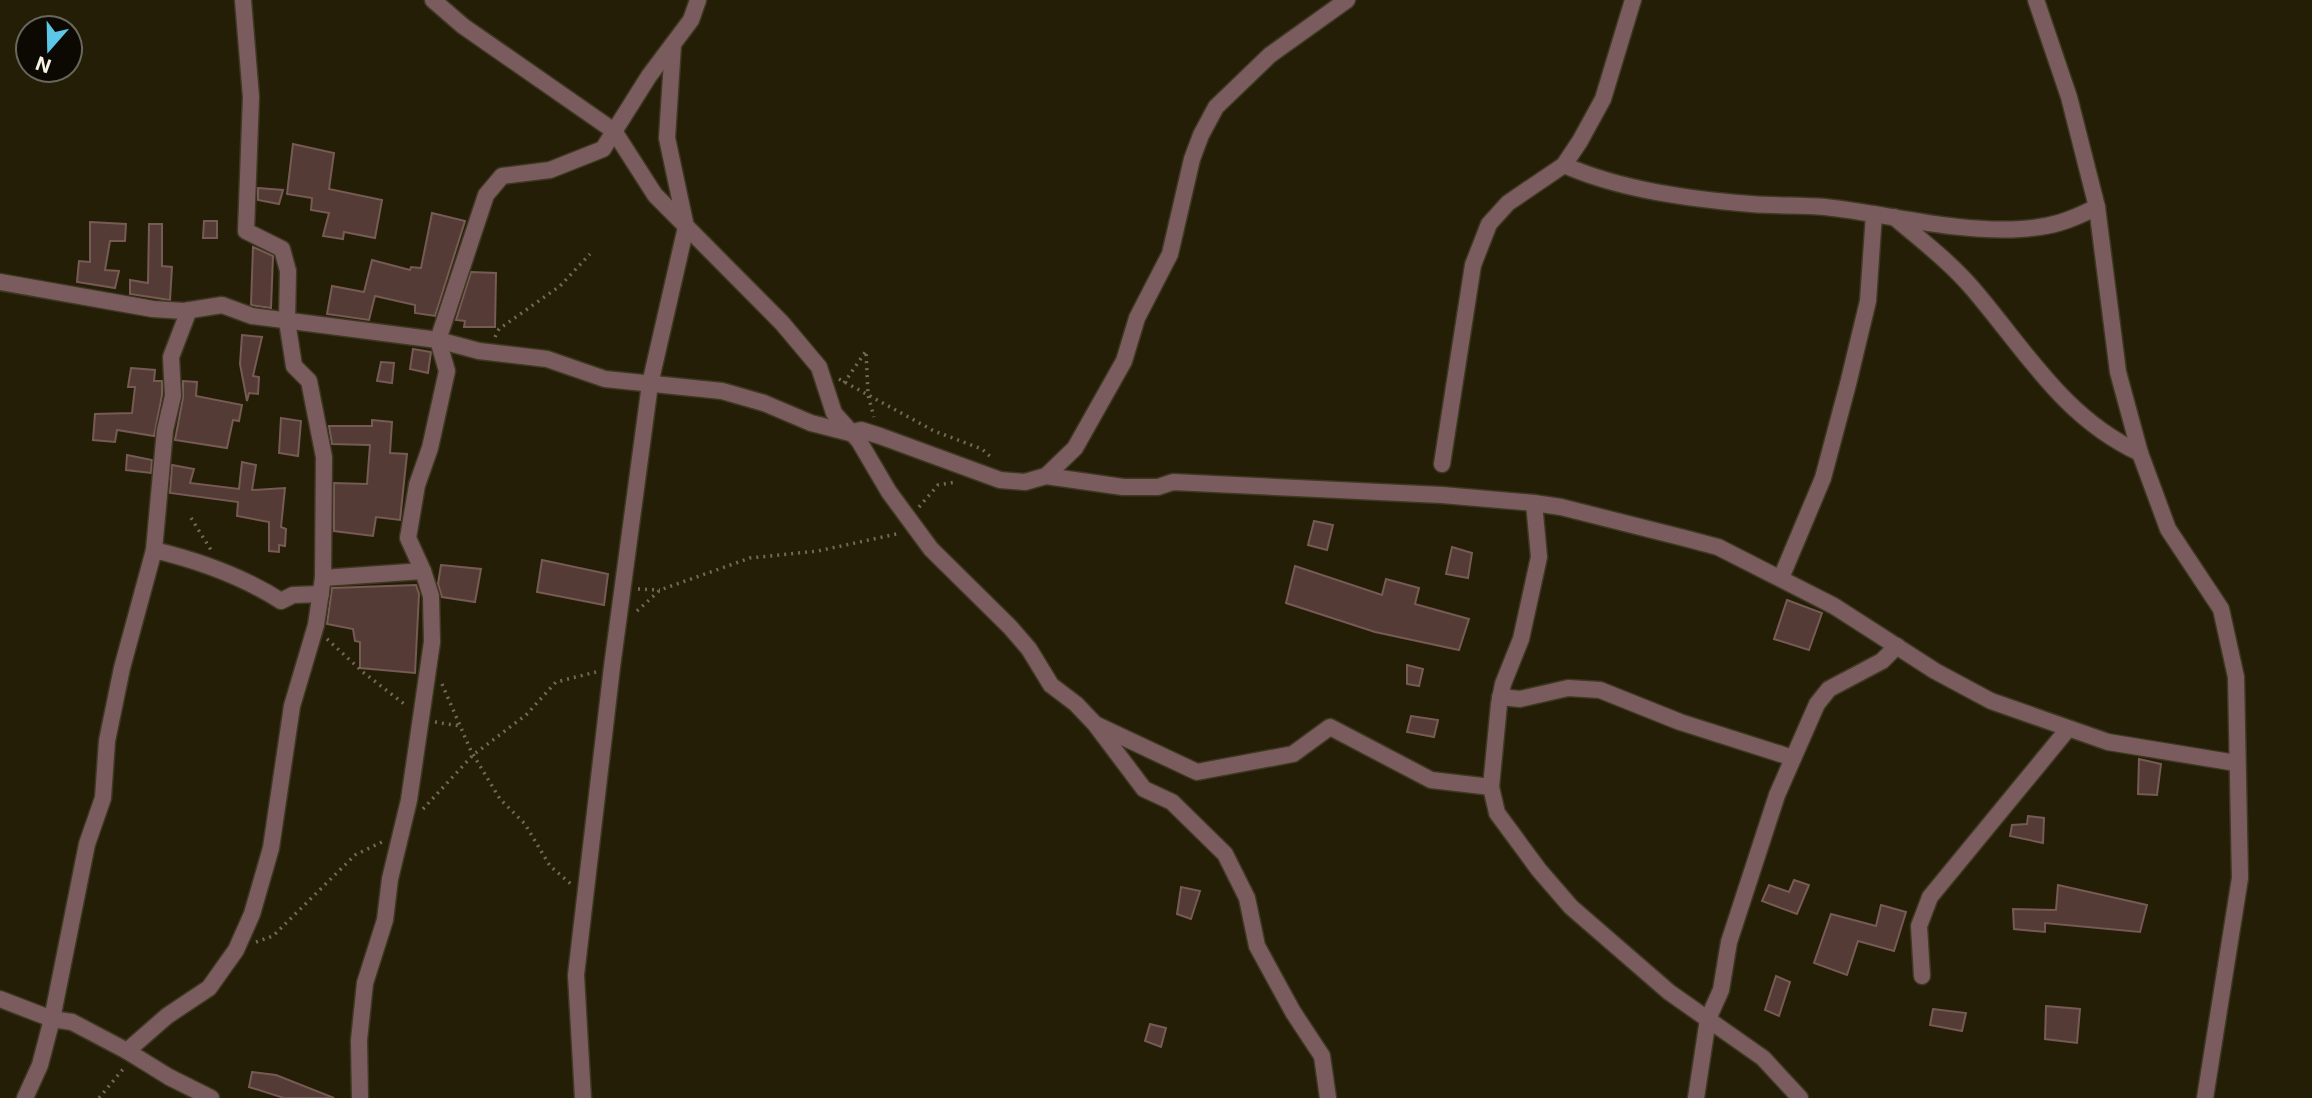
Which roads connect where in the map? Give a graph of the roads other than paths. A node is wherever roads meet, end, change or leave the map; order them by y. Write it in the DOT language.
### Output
graph roads {
  1 [pos="243,0"];
  2 [pos="433,0"];
  3 [pos="698,0"];
  4 [pos="1347,0"];
  5 [pos="1633,0"];
  6 [pos="2036,0"];
  7 [pos="673,45"];
  8 [pos="614,131"];
  9 [pos="1564,165"];
  10 [pos="2097,207"];
  11 [pos="1874,214"];
  12 [pos="1893,217"];
  13 [pos="685,227"];
  14 [pos="0,282"];
  15 [pos="189,310"];
  16 [pos="287,321"];
  17 [pos="438,340"];
  18 [pos="650,384"];
  19 [pos="850,433"];
  20 [pos="2140,453"];
  21 [pos="1442,464"];
  22 [pos="1046,476"];
  23 [pos="1534,503"];
  24 [pos="154,550"];
  25 [pos="423,571"];
  26 [pos="1780,578"];
  27 [pos="322,586"];
  28 [pos="1898,646"];
  29 [pos="1500,697"];
  30 [pos="1095,724"];
  31 [pos="2068,729"];
  32 [pos="1793,758"];
  33 [pos="2236,763"];
  34 [pos="1491,787"];
  35 [pos="1922,976"];
  36 [pos="0,999"];
  37 [pos="52,1019"];
  38 [pos="1708,1019"];
  39 [pos="131,1053"];
  40 [pos="25,1098"];
  41 [pos="211,1098"];
  42 [pos="360,1098"];
  43 [pos="583,1098"];
  44 [pos="1328,1098"];
  45 [pos="1696,1098"];
  46 [pos="1800,1098"];
  47 [pos="2205,1098"];
  1 -- 16 [label="street"];
  2 -- 8 [label="street"];
  3 -- 7 [label="street"];
  4 -- 22 [label="street"];
  5 -- 9 [label="street"];
  6 -- 10 [label="street"];
  7 -- 8 [label="street"];
  7 -- 13 [label="street"];
  8 -- 13 [label="street"];
  8 -- 17 [label="street"];
  9 -- 11 [label="street"];
  9 -- 21 [label="street"];
  10 -- 12 [label="street"];
  10 -- 20 [label="street"];
  11 -- 12 [label="street"];
  11 -- 26 [label="street"];
  12 -- 20 [label="street"];
  13 -- 18 [label="street"];
  13 -- 19 [label="street"];
  14 -- 15 [label="street"];
  15 -- 16 [label="street"];
  15 -- 24 [label="street"];
  16 -- 17 [label="street"];
  16 -- 27 [label="street"];
  17 -- 18 [label="street"];
  17 -- 25 [label="street"];
  18 -- 19 [label="street"];
  18 -- 43 [label="street"];
  19 -- 22 [label="street"];
  19 -- 30 [label="street"];
  20 -- 33 [label="street"];
  22 -- 23 [label="street"];
  23 -- 26 [label="street"];
  23 -- 29 [label="street"];
  24 -- 27 [label="street"];
  24 -- 37 [label="street"];
  25 -- 27 [label="street"];
  25 -- 42 [label="street"];
  26 -- 28 [label="street"];
  27 -- 39 [label="street"];
  28 -- 31 [label="street"];
  28 -- 32 [label="street"];
  29 -- 32 [label="street"];
  29 -- 34 [label="street"];
  30 -- 34 [label="street"];
  30 -- 44 [label="street"];
  31 -- 33 [label="street"];
  31 -- 35 [label="street"];
  32 -- 38 [label="street"];
  33 -- 47 [label="street"];
  34 -- 38 [label="street"];
  36 -- 37 [label="street"];
  37 -- 39 [label="street"];
  37 -- 40 [label="street"];
  38 -- 45 [label="street"];
  38 -- 46 [label="street"];
  39 -- 41 [label="street"];
}
